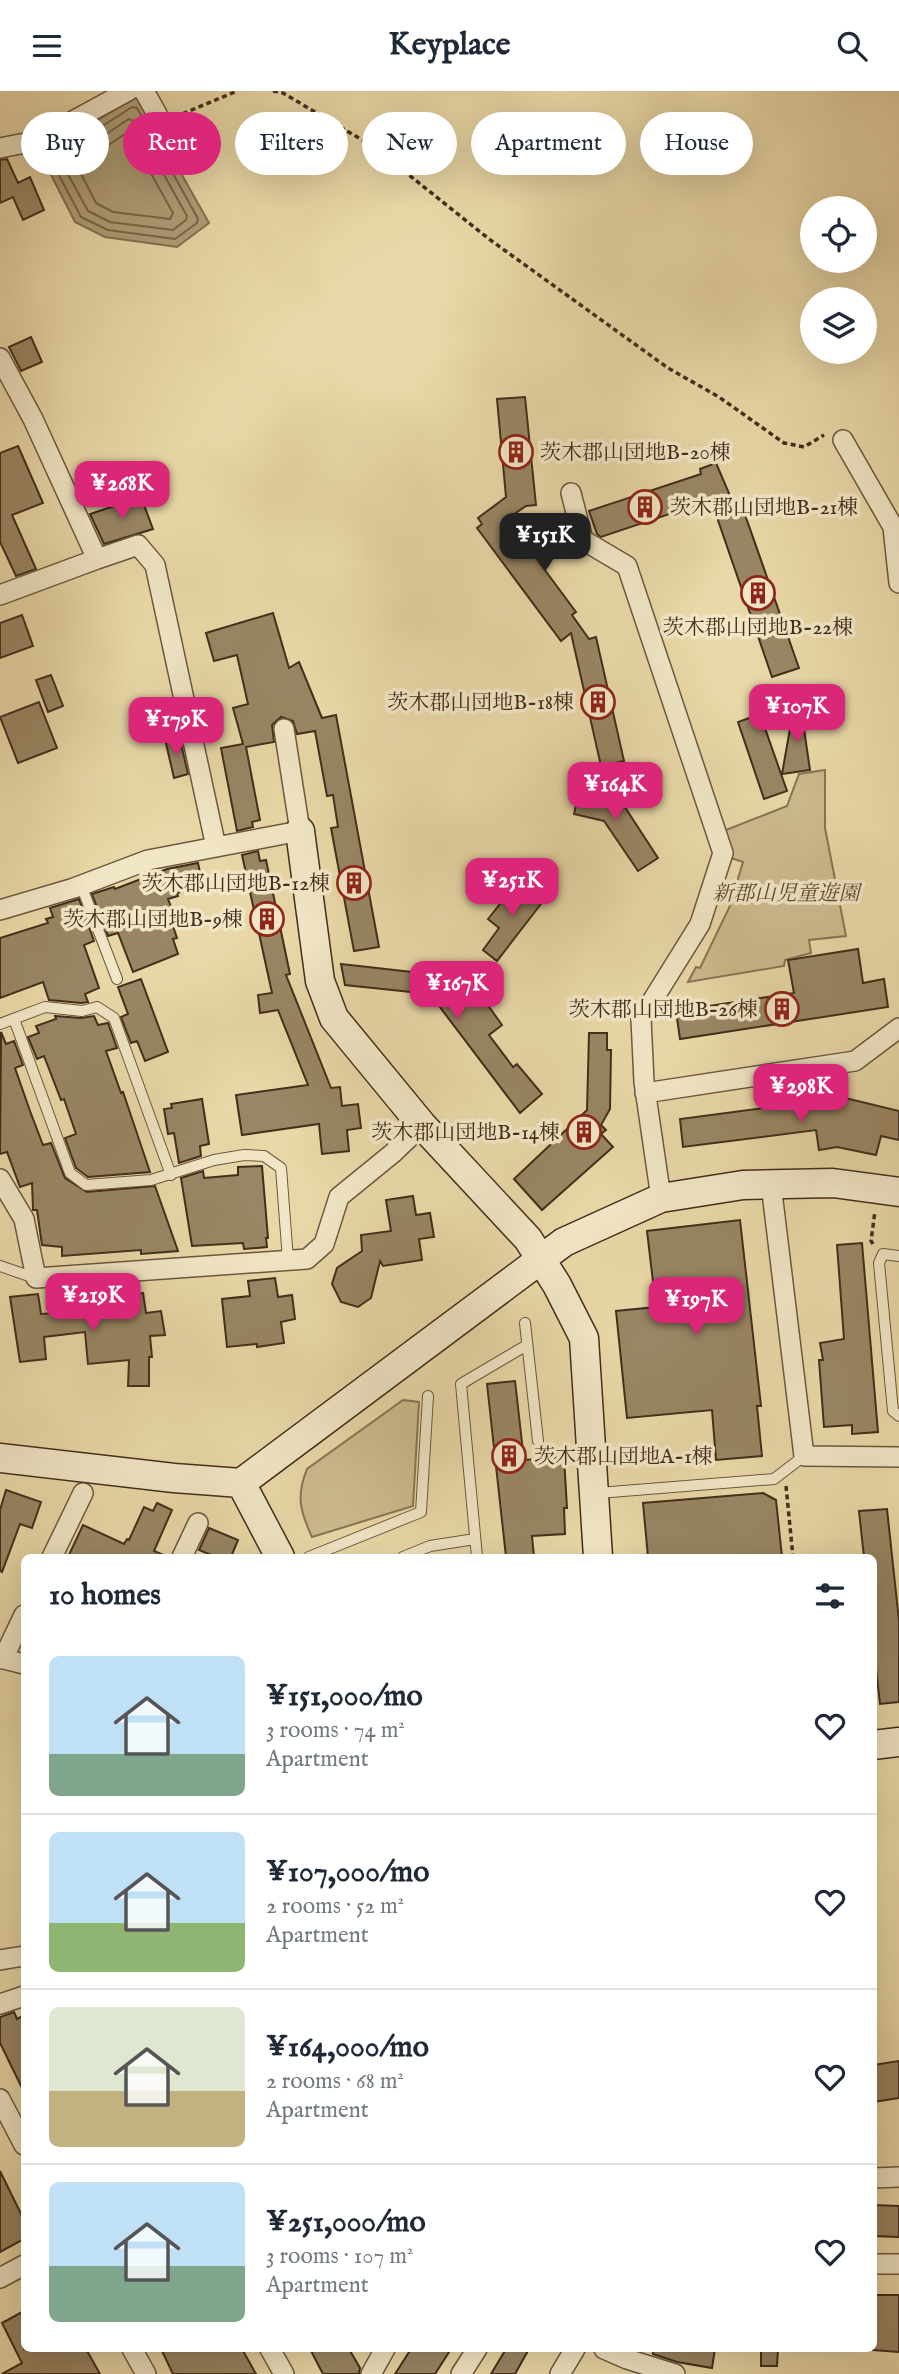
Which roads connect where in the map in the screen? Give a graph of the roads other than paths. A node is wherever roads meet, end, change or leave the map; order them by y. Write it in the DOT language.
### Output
graph roads {
  1 [pos="128,91"];
  2 [pos="144,91"];
  3 [pos="156,112"];
  4 [pos="0,148"];
  5 [pos="0,358"];
  6 [pos="843,440"];
  7 [pos="571,493"];
  8 [pos="97,559"];
  9 [pos="899,583"];
  10 [pos="0,595"];
  11 [pos="284,729"];
  12 [pos="300,831"];
  13 [pos="216,847"];
  14 [pos="81,885"];
  15 [pos="0,910"];
  16 [pos="117,979"];
  17 [pos="14,1019"];
  18 [pos="0,1024"];
  19 [pos="899,1028"];
  20 [pos="645,1093"];
  21 [pos="422,1125"];
  22 [pos="171,1175"];
  23 [pos="0,1179"];
  24 [pos="771,1184"];
  25 [pos="899,1192"];
  26 [pos="661,1198"];
  27 [pos="899,1256"];
  28 [pos="288,1260"];
  29 [pos="541,1261"];
  30 [pos="0,1266"];
  31 [pos="36,1278"];
  32 [pos="525,1323"];
  33 [pos="527,1345"];
  34 [pos="428,1396"];
  35 [pos="899,1416"];
  36 [pos="538,1441"];
  37 [pos="804,1456"];
  38 [pos="899,1457"];
  39 [pos="2,1463"];
  40 [pos="242,1483"];
  41 [pos="83,1493"];
  42 [pos="594,1493"];
  43 [pos="198,1523"];
  44 [pos="475,1539"];
  45 [pos="53,1554"];
  46 [pos="183,1554"];
  47 [pos="278,1554"];
  48 [pos="316,1554"];
  49 [pos="410,1554"];
  50 [pos="477,1554"];
  51 [pos="598,1554"];
  52 [pos="21,1621"];
  53 [pos="2,1658"];
  54 [pos="21,1663"];
  55 [pos="899,1742"];
  56 [pos="877,1745"];
  57 [pos="21,1957"];
  58 [pos="0,1960"];
  59 [pos="21,1997"];
  60 [pos="0,2004"];
  61 [pos="0,2099"];
  62 [pos="21,2139"];
  63 [pos="877,2178"];
  64 [pos="899,2178"];
  65 [pos="877,2264"];
  66 [pos="899,2264"];
  67 [pos="21,2267"];
  68 [pos="0,2278"];
  69 [pos="134,2352"];
  70 [pos="272,2352"];
  71 [pos="475,2352"];
  72 [pos="573,2352"];
  73 [pos="611,2352"];
  74 [pos="146,2374"];
  75 [pos="284,2374"];
  76 [pos="461,2374"];
  77 [pos="560,2374"];
  78 [pos="675,2374"];
  1 -- 4 [label="street"];
  2 -- 3 [label="street"];
  5 -- 8 [label="street"];
  6 -- 9 [label="street"];
  7 -- 20 [label="street"];
  8 -- 10 [label="street"];
  8 -- 13 [label="street"];
  11 -- 12 [label="street"];
  12 -- 13 [label="street"];
  12 -- 21 [label="street"];
  13 -- 14 [label="street"];
  14 -- 15 [label="street"];
  14 -- 16 [label="lane"];
  17 -- 18 [label="lane"];
  17 -- 22 [label="lane"];
  17 -- 22 [label="lane"];
  19 -- 20 [label="street"];
  20 -- 26 [label="street"];
  21 -- 28 [label="street"];
  21 -- 29 [label="street"];
  22 -- 28 [label="lane"];
  23 -- 31 [label="street"];
  24 -- 25 [label="street"];
  24 -- 26 [label="street"];
  24 -- 37 [label="street"];
  26 -- 29 [label="street"];
  27 -- 35 [label="lane"];
  28 -- 31 [label="street"];
  29 -- 40 [label="street"];
  29 -- 42 [label="street"];
  30 -- 31 [label="lane"];
  32 -- 33 [label="lane"];
  33 -- 36 [label="lane"];
  33 -- 44 [label="lane"];
  34 -- 48 [label="lane"];
  37 -- 38 [label="street"];
  37 -- 42 [label="lane"];
  39 -- 40 [label="street"];
  40 -- 47 [label="street"];
  41 -- 45 [label="street"];
  42 -- 51 [label="street"];
  43 -- 46 [label="street"];
  44 -- 49 [label="lane"];
  44 -- 50 [label="lane"];
  52 -- 53 [label="street"];
  53 -- 54 [label="street"];
  55 -- 56 [label="street"];
  57 -- 58 [label="street"];
  59 -- 60 [label="street"];
  61 -- 62 [label="street"];
  63 -- 64 [label="street"];
  65 -- 66 [label="street"];
  67 -- 68 [label="street"];
  69 -- 74 [label="street"];
  70 -- 75 [label="street"];
  71 -- 76 [label="street"];
  72 -- 77 [label="street"];
  73 -- 78 [label="street"];
}
